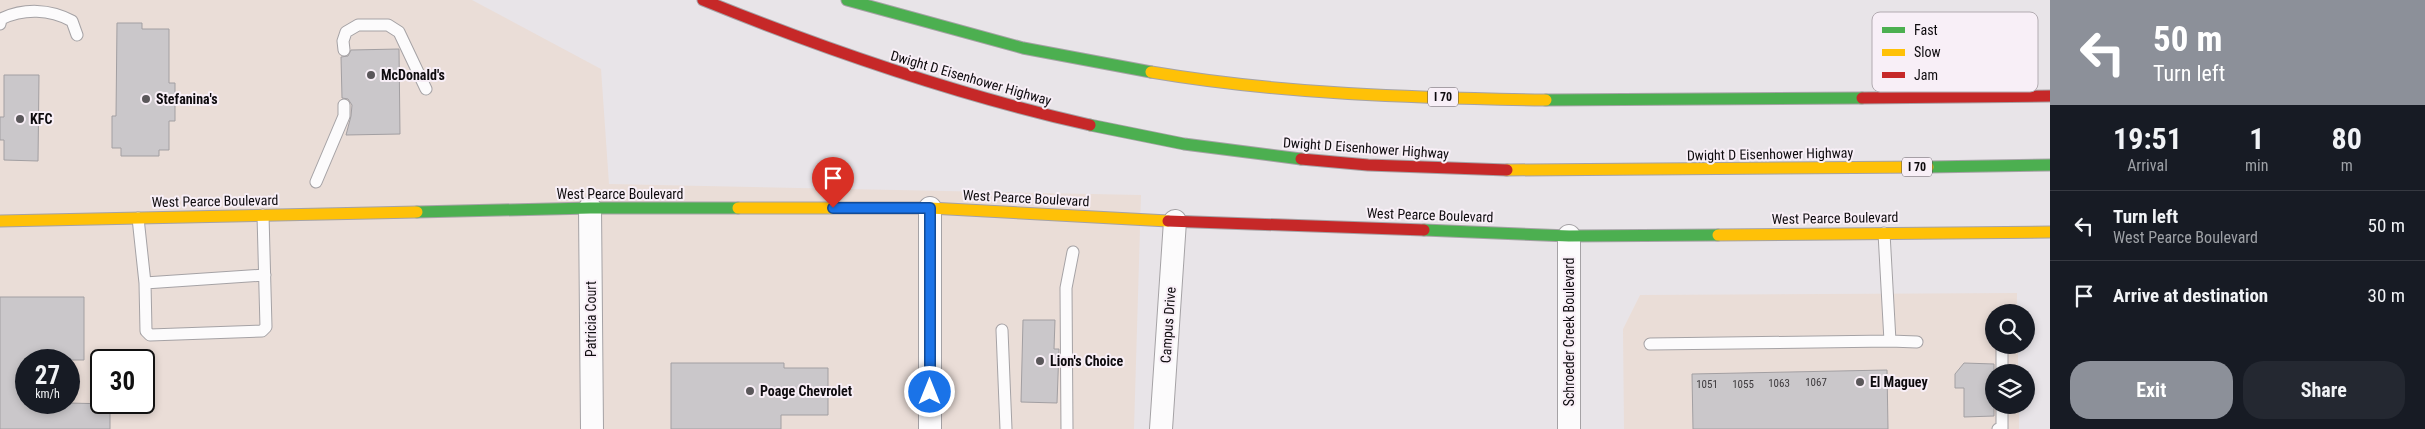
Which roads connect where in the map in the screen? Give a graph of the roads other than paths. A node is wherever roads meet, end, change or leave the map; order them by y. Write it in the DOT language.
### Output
graph roads {
  1 [pos="703,0"];
  2 [pos="846,0"];
  3 [pos="0,24"];
  4 [pos="77,35"];
  5 [pos="344,50"];
  6 [pos="426,89"];
  7 [pos="2050,96"];
  8 [pos="344,105"];
  9 [pos="2050,165"];
  10 [pos="316,182"];
  11 [pos="590,208"];
  12 [pos="930,208"];
  13 [pos="264,215"];
  14 [pos="138,218"];
  15 [pos="0,221"];
  16 [pos="1175,221"];
  17 [pos="2050,232"];
  18 [pos="1884,233"];
  19 [pos="1569,236"];
  20 [pos="1073,252"];
  21 [pos="265,275"];
  22 [pos="145,283"];
  23 [pos="1002,330"];
  24 [pos="1890,341"];
  25 [pos="1917,342"];
  26 [pos="1650,344"];
  27 [pos="2002,414"];
  28 [pos="592,429"];
  29 [pos="930,429"];
  30 [pos="1006,429"];
  31 [pos="1066,429"];
  32 [pos="1161,429"];
  33 [pos="1569,429"];
  34 [pos="1998,429"];
  1 -- 9 [label="main road, Dwight D Eisenhower Highway / I 70"];
  2 -- 7 [label="main road, I 70"];
  3 -- 4 [label="lane"];
  5 -- 6 [label="lane"];
  8 -- 10 [label="lane"];
  11 -- 12 [label="main road, West Pearce Boulevard"];
  11 -- 13 [label="main road, West Pearce Boulevard"];
  11 -- 28 [label="street, Patricia Court"];
  12 -- 16 [label="main road, West Pearce Boulevard"];
  12 -- 29 [label="street"];
  13 -- 14 [label="main road, West Pearce Boulevard"];
  13 -- 21 [label="lane"];
  14 -- 15 [label="main road, West Pearce Boulevard"];
  14 -- 22 [label="lane"];
  16 -- 19 [label="main road, West Pearce Boulevard"];
  16 -- 32 [label="street, Campus Drive"];
  17 -- 18 [label="main road, West Pearce Boulevard"];
  18 -- 19 [label="main road, West Pearce Boulevard"];
  18 -- 24 [label="lane"];
  19 -- 33 [label="street, Schroeder Creek Boulevard"];
  20 -- 31 [label="lane"];
  21 -- 22 [label="lane"];
  21 -- 22 [label="lane"];
  23 -- 30 [label="lane"];
  24 -- 25 [label="lane"];
  24 -- 26 [label="lane"];
  27 -- 34 [label="lane"];
}
